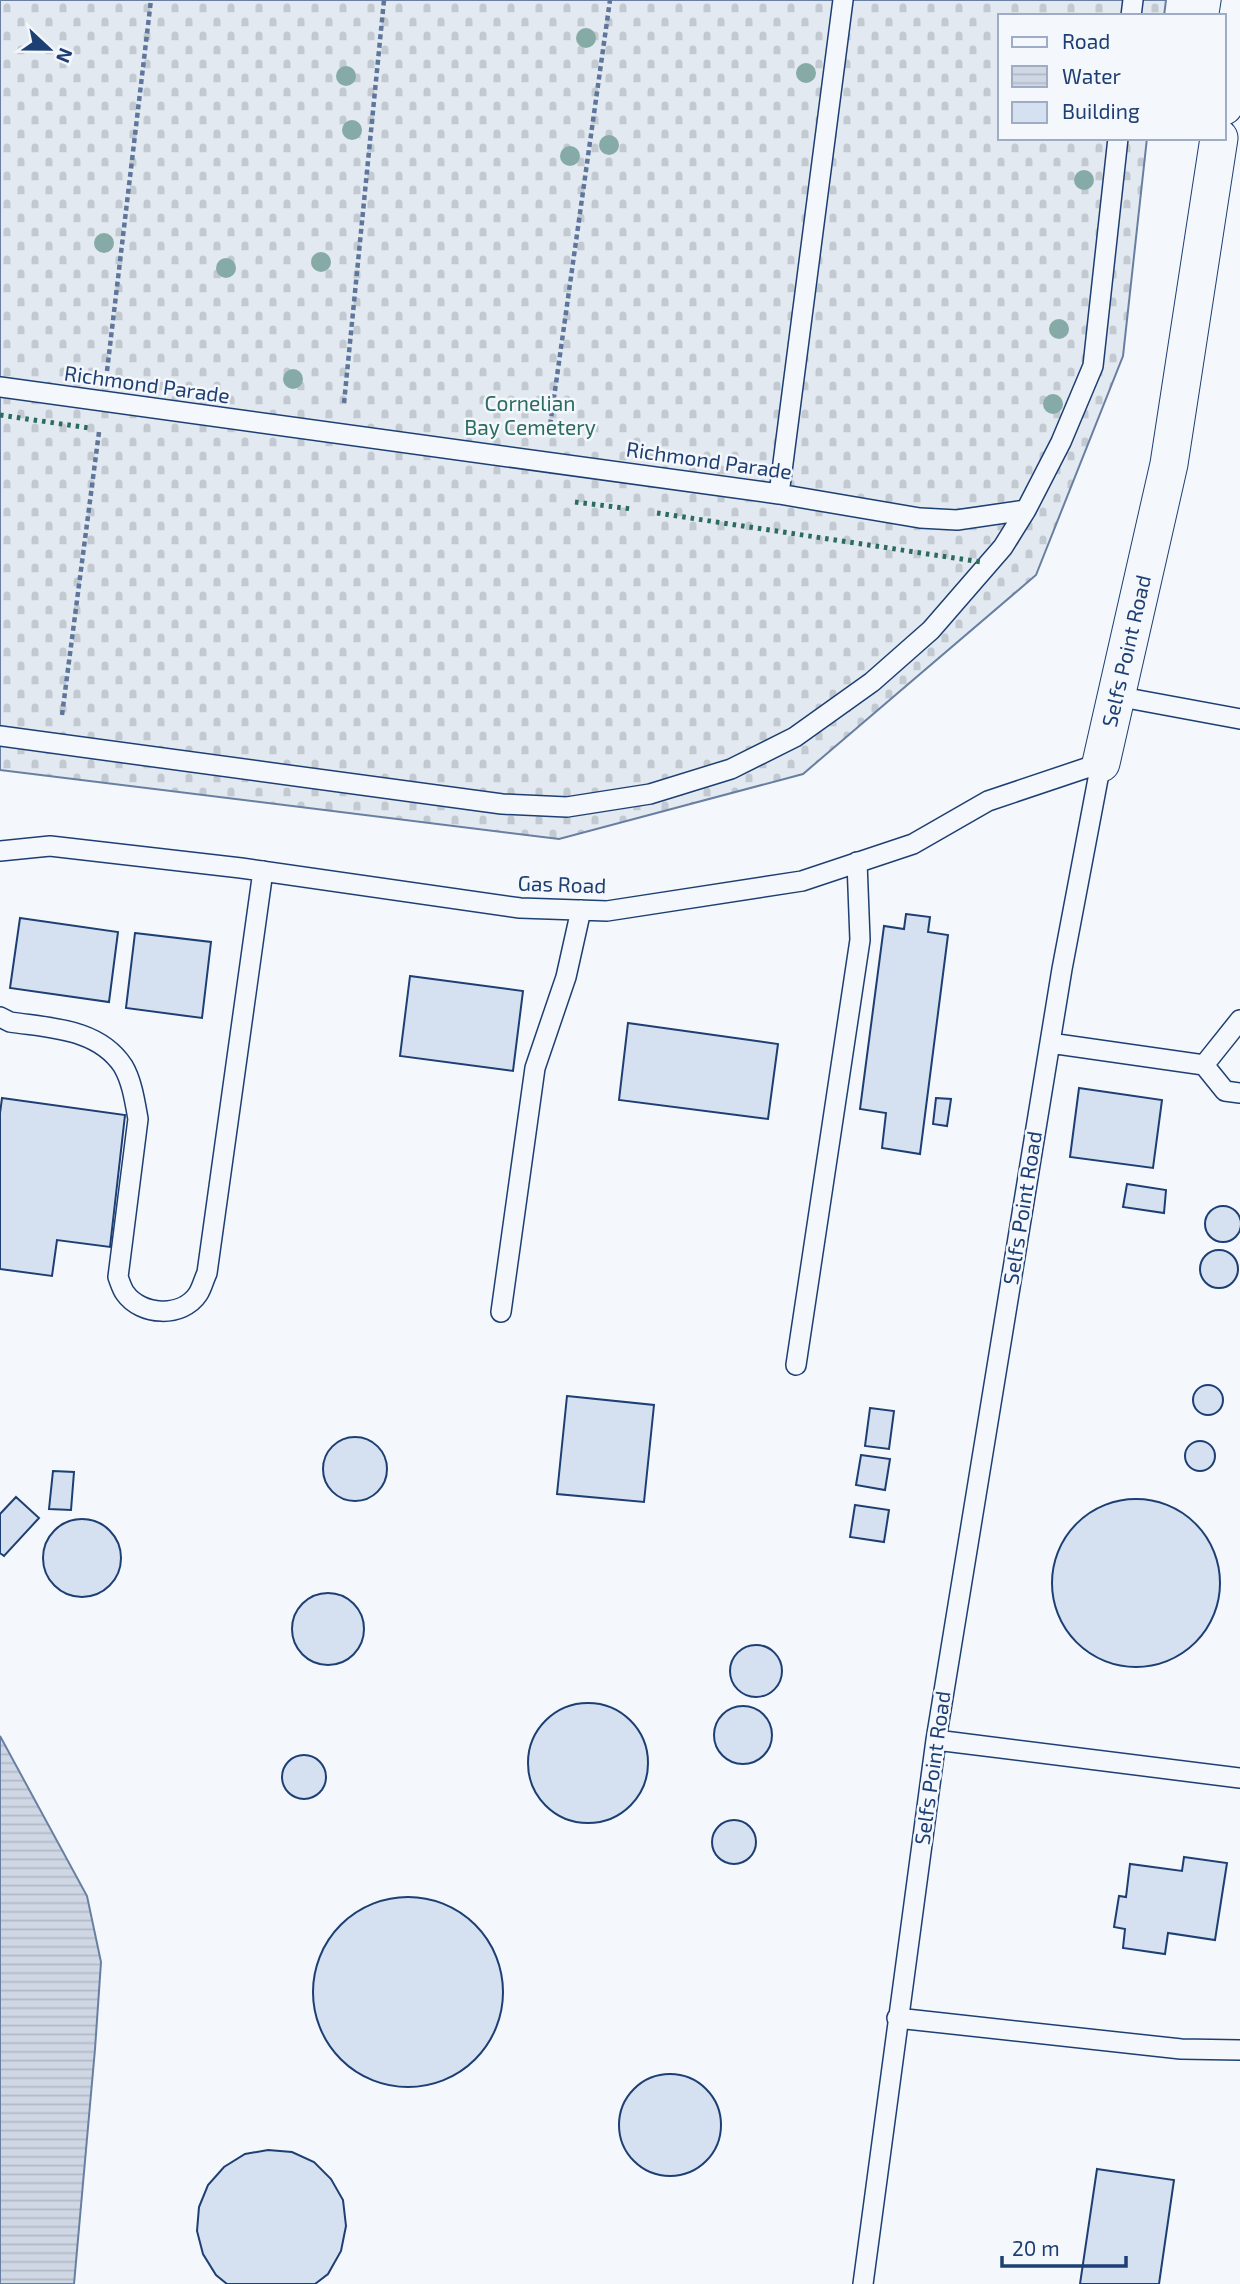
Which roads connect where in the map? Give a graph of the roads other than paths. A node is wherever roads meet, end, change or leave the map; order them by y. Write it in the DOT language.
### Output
graph roads {
  1 [pos="843,0"];
  2 [pos="1240,3"];
  3 [pos="1226,93"];
  4 [pos="1118,140"];
  5 [pos="1219,140"];
  6 [pos="0,387"];
  7 [pos="779,494"];
  8 [pos="1026,510"];
  9 [pos="1116,696"];
  10 [pos="1240,719"];
  11 [pos="0,736"];
  12 [pos="1101,763"];
  13 [pos="0,850"];
  14 [pos="857,862"];
  15 [pos="263,871"];
  16 [pos="581,910"];
  17 [pos="0,1017"];
  18 [pos="1240,1020"];
  19 [pos="1050,1043"];
  20 [pos="1204,1065"];
  21 [pos="1240,1093"];
  22 [pos="501,1312"];
  23 [pos="796,1365"];
  24 [pos="936,1740"];
  25 [pos="1240,1778"];
  26 [pos="897,2018"];
  27 [pos="1240,2050"];
  28 [pos="863,2284"];
  1 -- 7 [label="lane"];
  2 -- 3 [label="street"];
  4 -- 8 [label="lane"];
  5 -- 9 [label="street, Selfs Point Road"];
  6 -- 7 [label="lane, Richmond Parade"];
  7 -- 8 [label="lane, Richmond Parade"];
  8 -- 11 [label="lane"];
  9 -- 10 [label="lane"];
  9 -- 12 [label="street, Selfs Point Road"];
  12 -- 14 [label="lane, Gas Road"];
  12 -- 19 [label="lane, Selfs Point Road"];
  13 -- 15 [label="lane, Gas Road"];
  14 -- 16 [label="lane, Gas Road"];
  14 -- 23 [label="lane"];
  15 -- 16 [label="lane, Gas Road"];
  15 -- 17 [label="lane"];
  16 -- 22 [label="lane"];
  18 -- 20 [label="lane"];
  19 -- 20 [label="lane"];
  19 -- 24 [label="lane, Selfs Point Road"];
  20 -- 21 [label="lane"];
  24 -- 25 [label="lane"];
  24 -- 26 [label="lane, Selfs Point Road"];
  26 -- 27 [label="lane"];
  26 -- 28 [label="lane, Selfs Point Road"];
}
